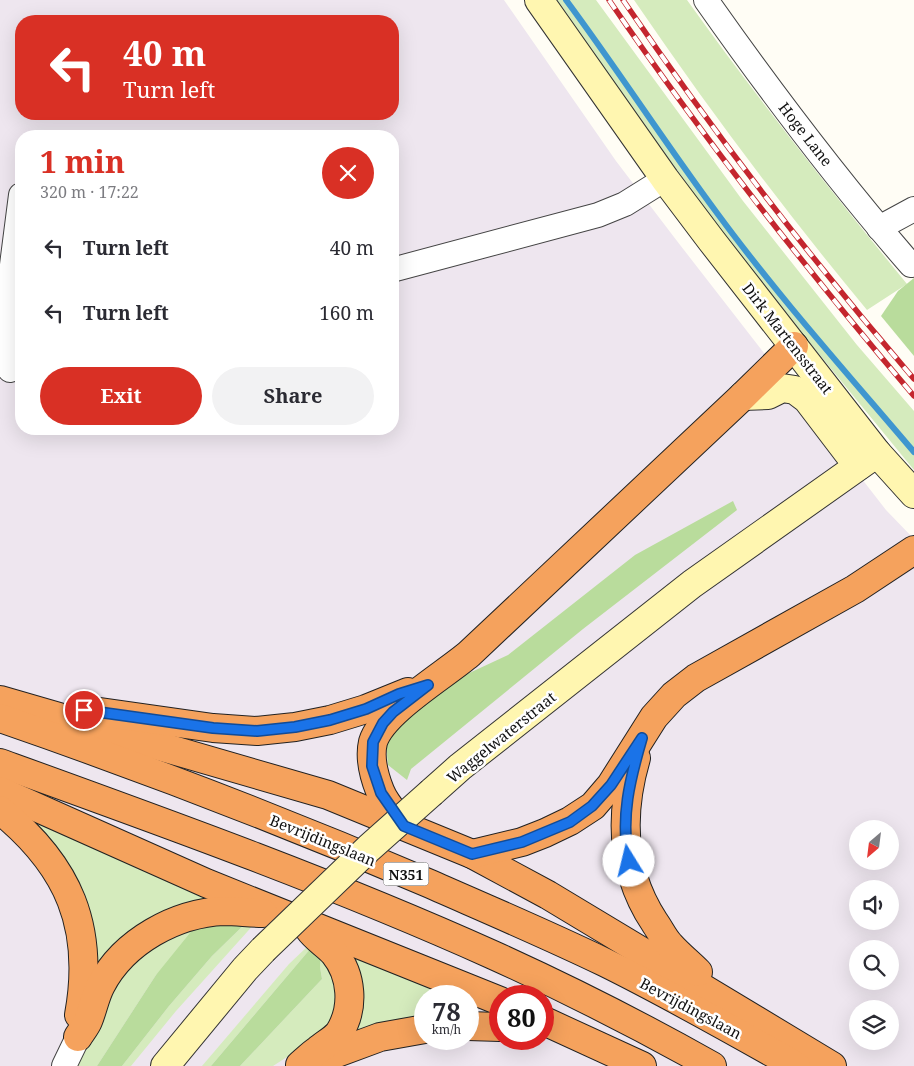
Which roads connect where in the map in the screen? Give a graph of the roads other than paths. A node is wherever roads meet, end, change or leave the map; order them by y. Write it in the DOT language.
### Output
graph roads {
  1 [pos="539,0"];
  2 [pos="710,1"];
  3 [pos="665,179"];
  4 [pos="914,209"];
  5 [pos="879,228"];
  6 [pos="15,242"];
  7 [pos="911,265"];
  8 [pos="399,268"];
  9 [pos="794,346"];
  10 [pos="15,369"];
  11 [pos="743,396"];
  12 [pos="868,460"];
  13 [pos="914,494"];
  14 [pos="914,550"];
  15 [pos="428,685"];
  16 [pos="5,707"];
  17 [pos="642,738"];
  18 [pos="0,763"];
  19 [pos="0,791"];
  20 [pos="0,810"];
  21 [pos="404,826"];
  22 [pos="472,854"];
  23 [pos="292,916"];
  24 [pos="489,997"];
  25 [pos="731,1004"];
  26 [pos="554,1026"];
  27 [pos="414,1031"];
  28 [pos="78,1037"];
  29 [pos="554,1040"];
  30 [pos="299,1065"];
  31 [pos="64,1066"];
  32 [pos="165,1066"];
  33 [pos="627,1066"];
  34 [pos="642,1066"];
  35 [pos="712,1066"];
  36 [pos="796,1066"];
  37 [pos="832,1066"];
  1 -- 3 [label="main road, Dirk Martensstraat"];
  2 -- 5 [label="street, Hoge Lane"];
  3 -- 8 [label="street"];
  3 -- 9 [label="main road, Dirk Martensstraat"];
  4 -- 5 [label="street"];
  5 -- 7 [label="street, Hoge Lane"];
  6 -- 10 [label="street"];
  9 -- 11 [label="highway"];
  9 -- 12 [label="main road, Dirk Martensstraat"];
  11 -- 12 [label="main road"];
  11 -- 15 [label="highway"];
  12 -- 13 [label="main road, Dirk Martensstraat"];
  12 -- 32 [label="main road, Waggelwaterstraat, bridge"];
  14 -- 17 [label="highway"];
  15 -- 16 [label="highway"];
  15 -- 21 [label="highway"];
  16 -- 21 [label="highway"];
  16 -- 36 [label="highway, Bevrijdingslaan / N351"];
  17 -- 22 [label="highway"];
  17 -- 25 [label="highway"];
  18 -- 35 [label="highway, N351"];
  19 -- 23 [label="highway"];
  20 -- 28 [label="highway"];
  21 -- 22 [label="highway"];
  22 -- 25 [label="highway"];
  23 -- 24 [label="highway"];
  23 -- 28 [label="highway"];
  23 -- 30 [label="highway"];
  25 -- 37 [label="highway"];
  26 -- 34 [label="highway"];
  27 -- 30 [label="highway"];
  28 -- 31 [label="street"];
  29 -- 33 [label="highway"];
}
